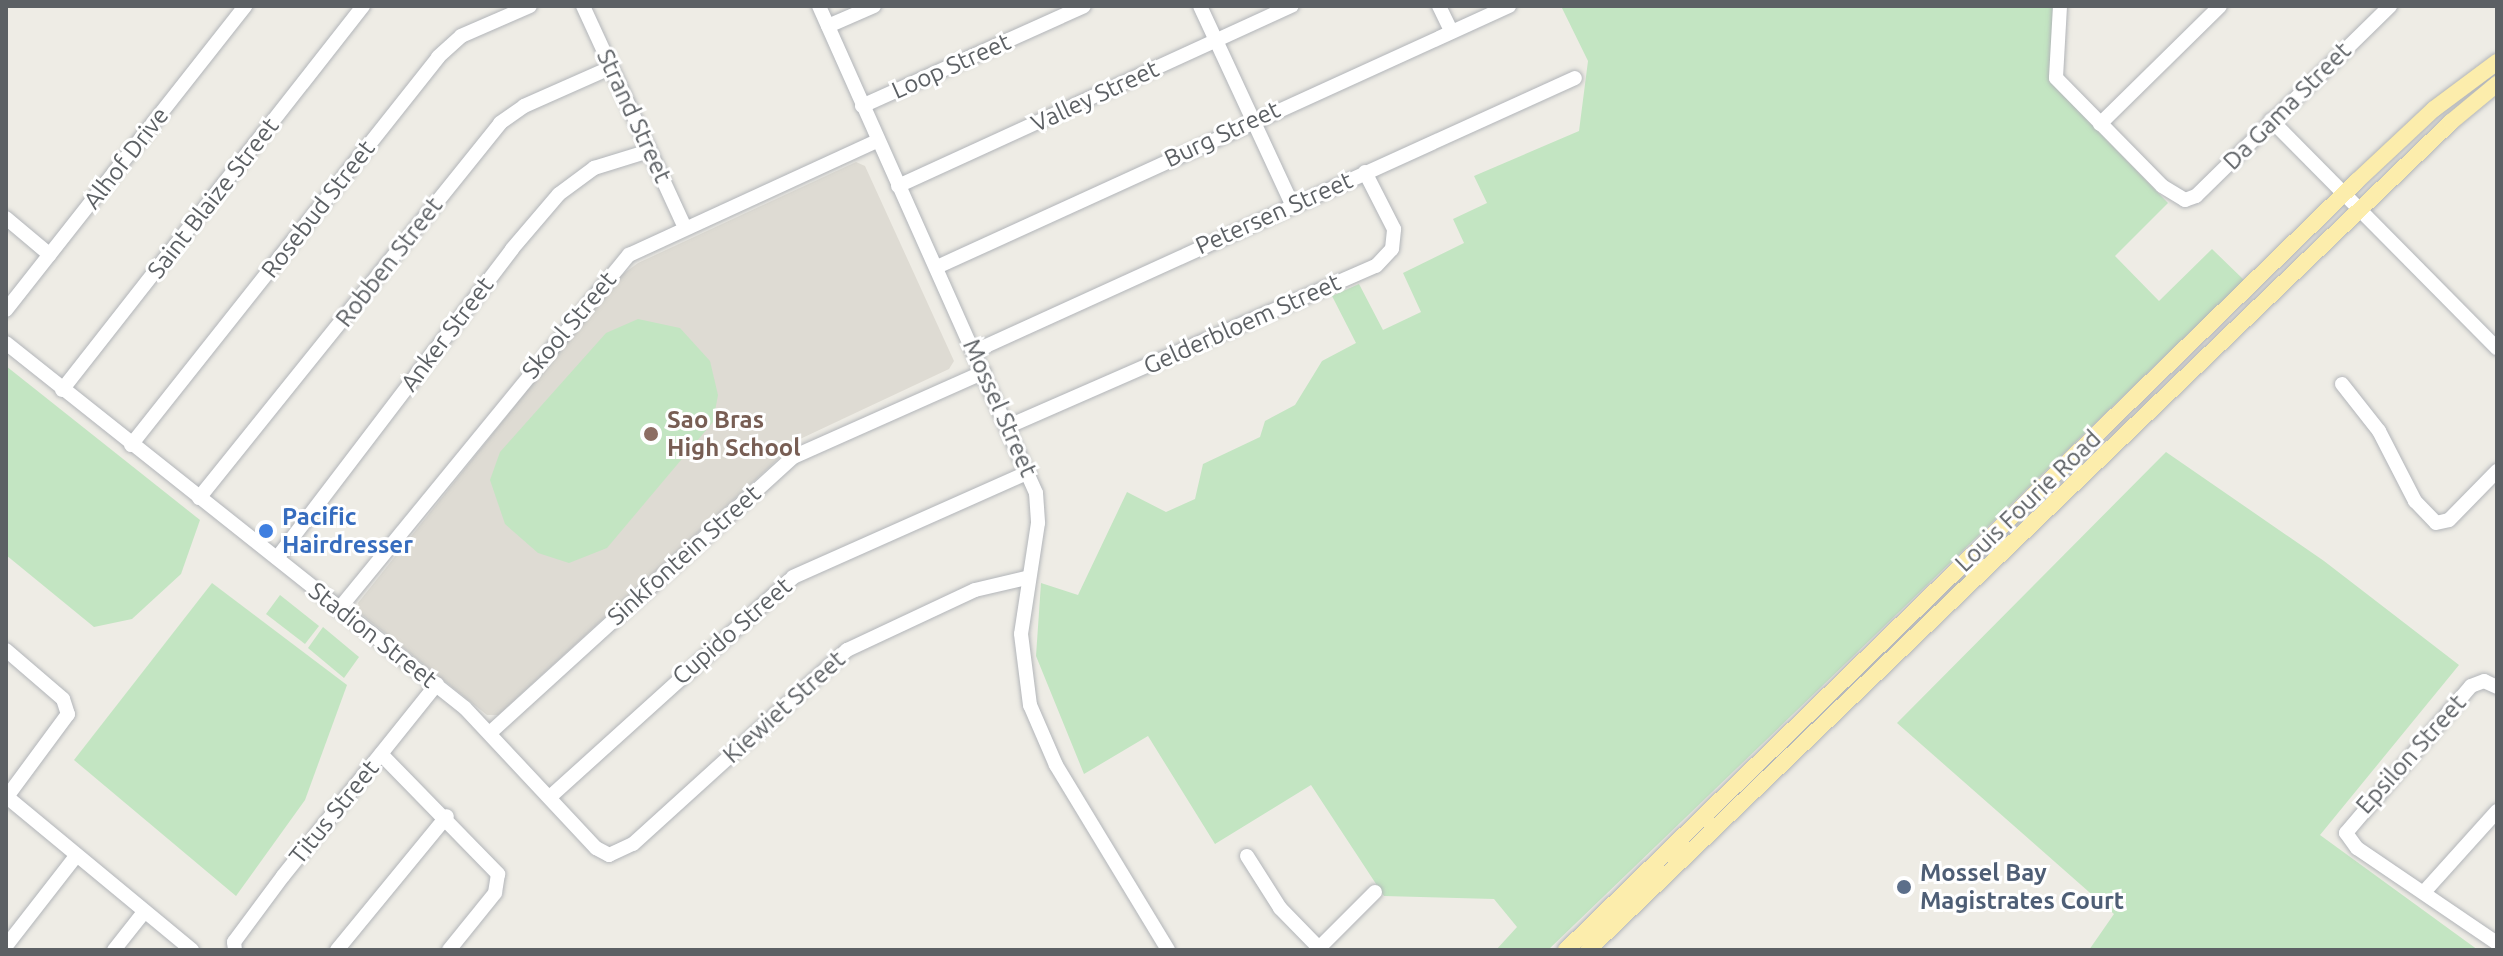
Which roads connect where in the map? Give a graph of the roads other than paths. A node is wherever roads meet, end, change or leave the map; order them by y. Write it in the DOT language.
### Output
graph roads {
  1 [pos="245,6"];
  2 [pos="363,6"];
  3 [pos="530,6"];
  4 [pos="583,6"];
  5 [pos="819,6"];
  6 [pos="874,6"];
  7 [pos="1084,6"];
  8 [pos="1200,6"];
  9 [pos="1292,6"];
  10 [pos="1439,6"];
  11 [pos="1509,6"];
  12 [pos="2060,6"];
  13 [pos="2220,6"];
  14 [pos="2390,6"];
  15 [pos="828,26"];
  16 [pos="1450,29"];
  17 [pos="1217,40"];
  18 [pos="2497,62"];
  19 [pos="612,67"];
  20 [pos="1575,78"];
  21 [pos="2497,84"];
  22 [pos="862,106"];
  23 [pos="1253,120"];
  24 [pos="2271,120"];
  25 [pos="2100,124"];
  26 [pos="877,141"];
  27 [pos="649,151"];
  28 [pos="1365,172"];
  29 [pos="898,186"];
  30 [pos="2344,194"];
  31 [pos="1292,204"];
  32 [pos="2361,211"];
  33 [pos="6,218"];
  34 [pos="684,226"];
  35 [pos="50,255"];
  36 [pos="937,267"];
  37 [pos="6,310"];
  38 [pos="6,343"];
  39 [pos="2497,348"];
  40 [pos="975,351"];
  41 [pos="984,372"];
  42 [pos="2342,384"];
  43 [pos="62,390"];
  44 [pos="1009,426"];
  45 [pos="131,445"];
  46 [pos="2497,471"];
  47 [pos="1029,472"];
  48 [pos="199,498"];
  49 [pos="277,558"];
  50 [pos="1026,578"];
  51 [pos="339,609"];
  52 [pos="7,653"];
  53 [pos="437,684"];
  54 [pos="2497,687"];
  55 [pos="492,731"];
  56 [pos="381,754"];
  57 [pos="551,796"];
  58 [pos="6,797"];
  59 [pos="2497,811"];
  60 [pos="447,816"];
  61 [pos="609,855"];
  62 [pos="76,856"];
  63 [pos="1247,856"];
  64 [pos="2425,891"];
  65 [pos="1375,892"];
  66 [pos="144,912"];
  67 [pos="2497,943"];
  68 [pos="6,946"];
  69 [pos="232,947"];
  70 [pos="1168,949"];
  71 [pos="1318,949"];
  72 [pos="114,950"];
  73 [pos="192,950"];
  74 [pos="337,950"];
  75 [pos="449,950"];
  76 [pos="1566,950"];
  77 [pos="1588,950"];
  1 -- 35 [label="street, Alhof Drive"];
  2 -- 43 [label="street, Saint Blaize Street"];
  3 -- 45 [label="street, Rosebud Street"];
  4 -- 19 [label="street, Strand Street"];
  5 -- 15 [label="street, Mossel Street"];
  6 -- 15 [label="street"];
  7 -- 22 [label="street, Loop Street"];
  8 -- 17 [label="street"];
  9 -- 17 [label="street, Valley Street"];
  10 -- 16 [label="street"];
  11 -- 16 [label="street, Burg Street"];
  12 -- 25 [label="street"];
  13 -- 25 [label="street"];
  14 -- 24 [label="street, Da Gama Street"];
  15 -- 22 [label="street, Mossel Street"];
  16 -- 23 [label="street, Burg Street"];
  17 -- 23 [label="street"];
  17 -- 29 [label="street, Valley Street"];
  18 -- 30 [label="main road, Louis Fourie Road"];
  19 -- 27 [label="street, Strand Street"];
  19 -- 48 [label="street, Robben Street"];
  20 -- 28 [label="street, Petersen Street"];
  21 -- 32 [label="main road, Louis Fourie Road"];
  22 -- 26 [label="street, Mossel Street"];
  23 -- 31 [label="street"];
  23 -- 36 [label="street, Burg Street"];
  24 -- 25 [label="street, Da Gama Street"];
  24 -- 30 [label="street"];
  26 -- 29 [label="street, Mossel Street"];
  26 -- 34 [label="street, Skool Street"];
  27 -- 34 [label="street, Strand Street"];
  27 -- 49 [label="street, Anker Street"];
  28 -- 31 [label="street, Petersen Street"];
  28 -- 44 [label="street, Gelderbloem Street"];
  29 -- 36 [label="street, Mossel Street"];
  30 -- 32 [label="street"];
  30 -- 76 [label="main road, Louis Fourie Road"];
  31 -- 40 [label="street, Petersen Street"];
  32 -- 39 [label="street"];
  32 -- 77 [label="main road, Louis Fourie Road"];
  33 -- 35 [label="street"];
  34 -- 51 [label="street, Skool Street"];
  35 -- 37 [label="street, Alhof Drive"];
  36 -- 40 [label="street, Mossel Street"];
  38 -- 43 [label="street, Stadion Street"];
  40 -- 41 [label="street, Mossel Street"];
  41 -- 44 [label="street, Mossel Street"];
  41 -- 55 [label="street, Sinkfontein Street"];
  42 -- 46 [label="street"];
  43 -- 45 [label="street, Stadion Street"];
  44 -- 47 [label="street, Mossel Street"];
  45 -- 48 [label="street, Stadion Street"];
  47 -- 50 [label="street, Mossel Street"];
  47 -- 57 [label="street, Cupido Street"];
  48 -- 49 [label="street, Stadion Street"];
  49 -- 51 [label="street, Stadion Street"];
  50 -- 61 [label="street, Kiewiet Street"];
  50 -- 70 [label="street, Mossel Street"];
  51 -- 53 [label="street, Stadion Street"];
  52 -- 58 [label="street"];
  53 -- 55 [label="street, Stadion Street"];
  53 -- 56 [label="street, Titus Street"];
  54 -- 64 [label="street, Epsilon Street"];
  55 -- 57 [label="street, Stadion Street"];
  56 -- 60 [label="street"];
  56 -- 69 [label="street, Titus Street"];
  57 -- 61 [label="street, Stadion Street"];
  58 -- 62 [label="street"];
  59 -- 64 [label="street"];
  60 -- 74 [label="street"];
  60 -- 75 [label="street"];
  62 -- 66 [label="street"];
  62 -- 68 [label="street"];
  63 -- 71 [label="street"];
  64 -- 67 [label="street"];
  65 -- 71 [label="street"];
  66 -- 72 [label="street"];
  66 -- 73 [label="street"];
}
